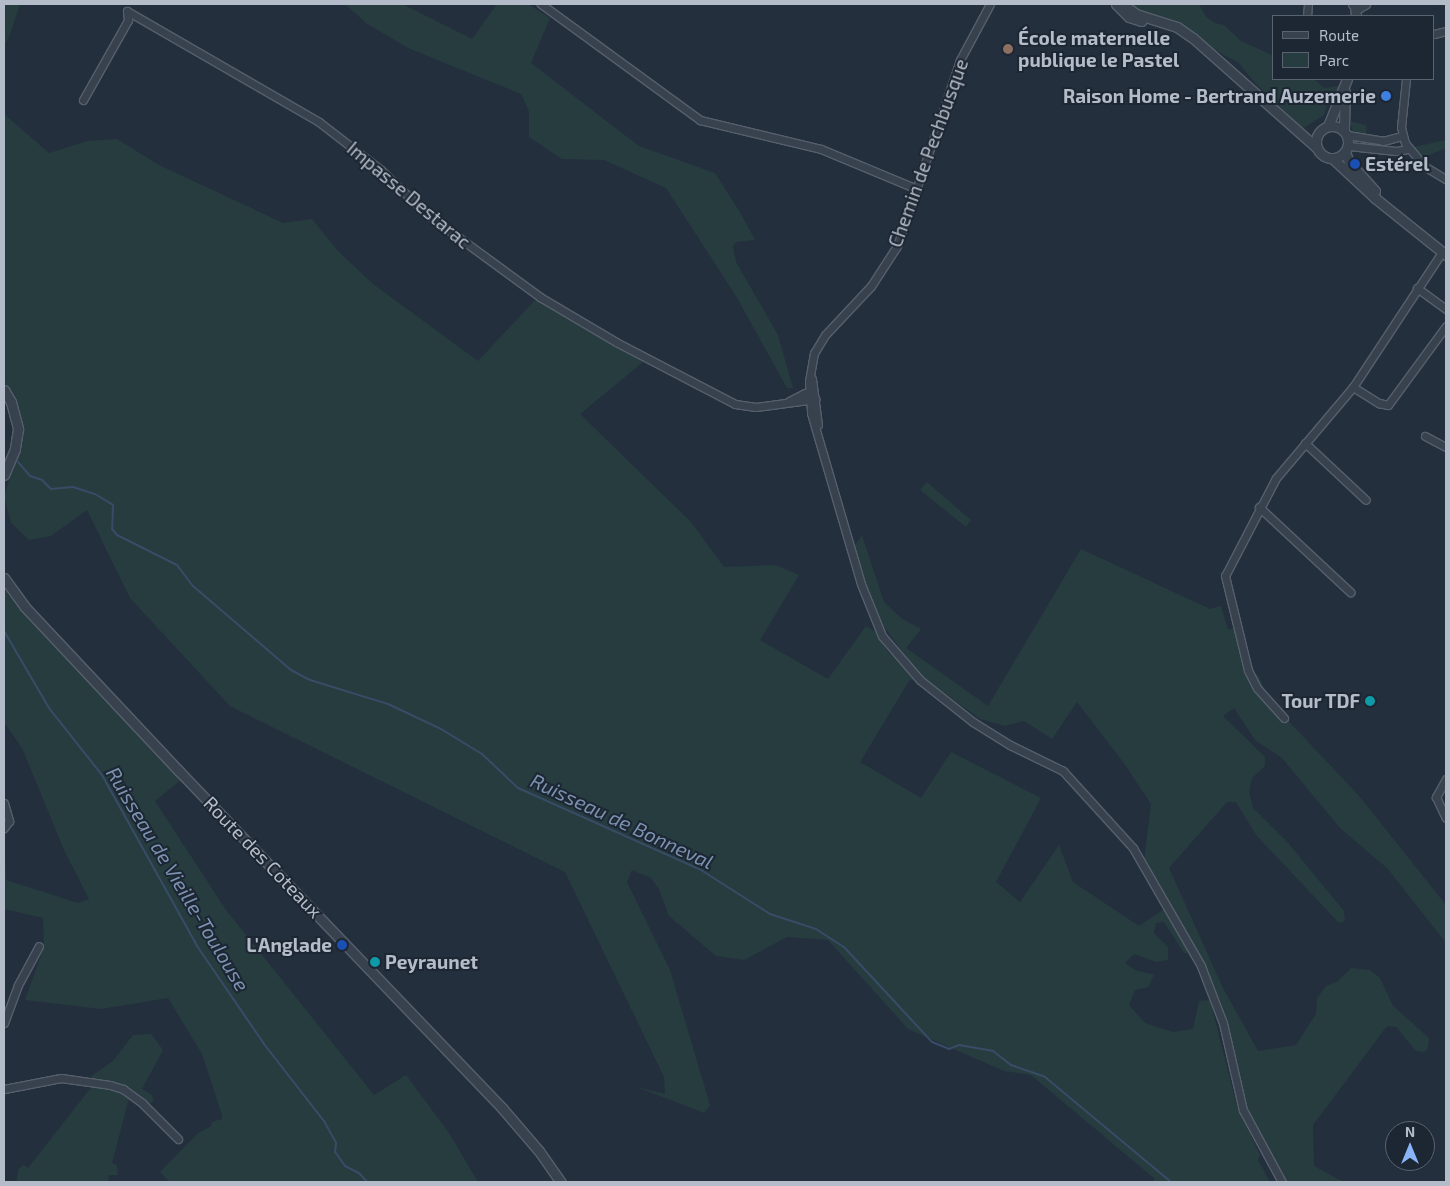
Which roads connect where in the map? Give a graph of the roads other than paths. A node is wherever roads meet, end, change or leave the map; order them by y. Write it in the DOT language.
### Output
graph roads {
  1 [pos="541,4"];
  2 [pos="990,4"];
  3 [pos="1116,4"];
  4 [pos="1123,4"];
  5 [pos="1193,38"];
  6 [pos="1406,80"];
  7 [pos="1346,82"];
  8 [pos="83,100"];
  9 [pos="1328,126"];
  10 [pos="1319,132"];
  11 [pos="1298,133"];
  12 [pos="1346,133"];
  13 [pos="1402,136"];
  14 [pos="1317,148"];
  15 [pos="1347,149"];
  16 [pos="1408,149"];
  17 [pos="1332,158"];
  18 [pos="1446,179"];
  19 [pos="917,189"];
  20 [pos="1394,212"];
  21 [pos="1444,254"];
  22 [pos="1417,288"];
  23 [pos="1446,309"];
  24 [pos="1446,326"];
  25 [pos="811,371"];
  26 [pos="1353,387"];
  27 [pos="4,390"];
  28 [pos="808,393"];
  29 [pos="812,401"];
  30 [pos="784,402"];
  31 [pos="1425,436"];
  32 [pos="1305,443"];
  33 [pos="1446,446"];
  34 [pos="4,475"];
  35 [pos="1366,500"];
  36 [pos="1259,507"];
  37 [pos="4,578"];
  38 [pos="1350,592"];
  39 [pos="1284,718"];
  40 [pos="1446,779"];
  41 [pos="4,803"];
  42 [pos="1446,818"];
  43 [pos="4,828"];
  44 [pos="39,946"];
  45 [pos="4,1023"];
  46 [pos="4,1090"];
  47 [pos="178,1139"];
  48 [pos="561,1182"];
  49 [pos="1282,1182"];
  1 -- 19 [label="street"];
  2 -- 19 [label="street, Chemin de Pechbusque"];
  3 -- 5 [label="street"];
  4 -- 5 [label="street"];
  5 -- 11 [label="street"];
  6 -- 13 [label="street"];
  7 -- 9 [label="street"];
  7 -- 12 [label="street"];
  8 -- 30 [label="street, Impasse Destarac"];
  9 -- 10 [label="street"];
  9 -- 12 [label="street"];
  10 -- 11 [label="street"];
  10 -- 14 [label="street"];
  11 -- 14 [label="street"];
  12 -- 13 [label="street"];
  12 -- 15 [label="street"];
  13 -- 16 [label="street"];
  14 -- 17 [label="street"];
  15 -- 16 [label="street"];
  15 -- 17 [label="street"];
  15 -- 20 [label="street"];
  16 -- 18 [label="street"];
  17 -- 20 [label="street"];
  19 -- 25 [label="street, Chemin de Pechbusque"];
  20 -- 21 [label="street"];
  21 -- 22 [label="street"];
  22 -- 23 [label="street"];
  22 -- 26 [label="street"];
  24 -- 26 [label="street"];
  25 -- 28 [label="street, Chemin de Pechbusque"];
  25 -- 29 [label="street, Chemin de Pechbusque"];
  26 -- 32 [label="street"];
  27 -- 34 [label="street"];
  28 -- 29 [label="street"];
  28 -- 30 [label="street, Impasse Destarac"];
  29 -- 30 [label="street, Impasse Destarac"];
  29 -- 49 [label="street, Chemin de Pechbusque"];
  31 -- 33 [label="street"];
  32 -- 35 [label="street"];
  32 -- 36 [label="street"];
  36 -- 38 [label="street"];
  36 -- 39 [label="street"];
  37 -- 48 [label="street, Route des Coteaux"];
  40 -- 42 [label="street"];
  41 -- 43 [label="street"];
  44 -- 45 [label="street"];
  46 -- 47 [label="street"];
}
